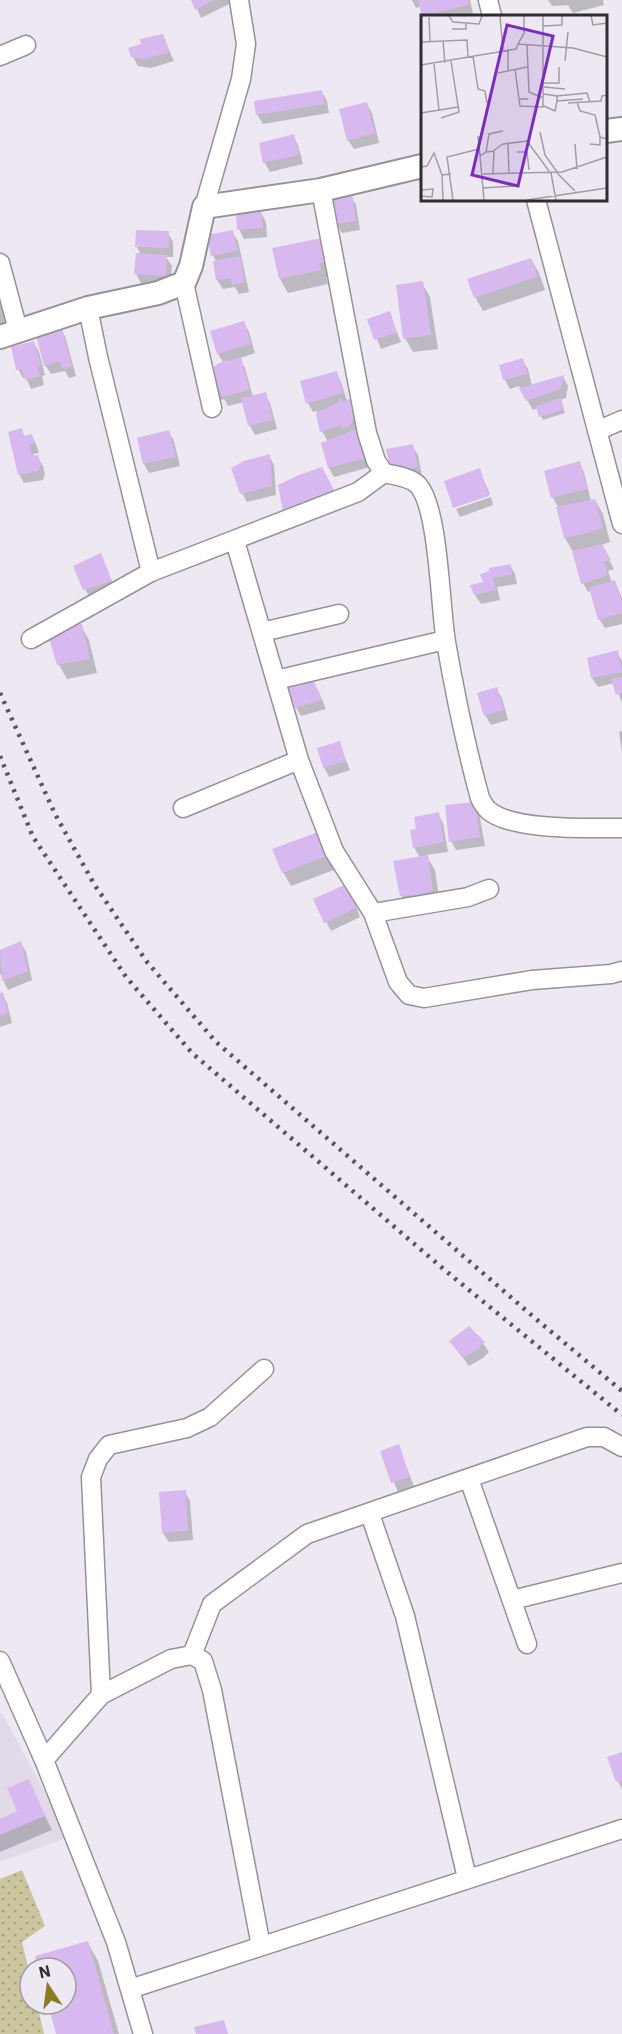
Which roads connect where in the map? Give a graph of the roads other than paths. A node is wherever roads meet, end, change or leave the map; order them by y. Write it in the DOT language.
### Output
graph roads {
  1 [pos="239,0"];
  2 [pos="488,0"];
  3 [pos="492,15"];
  4 [pos="26,45"];
  5 [pos="0,56"];
  6 [pos="622,129"];
  7 [pos="607,131"];
  8 [pos="421,166"];
  9 [pos="321,190"];
  10 [pos="536,201"];
  11 [pos="204,207"];
  12 [pos="0,263"];
  13 [pos="184,284"];
  14 [pos="88,308"];
  15 [pos="9,333"];
  16 [pos="212,408"];
  17 [pos="622,420"];
  18 [pos="597,431"];
  19 [pos="384,473"];
  20 [pos="622,524"];
  21 [pos="236,541"];
  22 [pos="151,572"];
  23 [pos="339,614"];
  24 [pos="262,632"];
  25 [pos="31,639"];
  26 [pos="445,640"];
  27 [pos="276,680"];
  28 [pos="299,760"];
  29 [pos="183,808"];
  30 [pos="622,828"];
  31 [pos="489,890"];
  32 [pos="373,914"];
  33 [pos="622,971"];
  34 [pos="264,1369"];
  35 [pos="622,1447"];
  36 [pos="469,1479"];
  37 [pos="369,1514"];
  38 [pos="622,1573"];
  39 [pos="512,1600"];
  40 [pos="527,1644"];
  41 [pos="192,1655"];
  42 [pos="2,1669"];
  43 [pos="101,1695"];
  44 [pos="44,1760"];
  45 [pos="622,1829"];
  46 [pos="467,1878"];
  47 [pos="261,1946"];
  48 [pos="129,1989"];
  49 [pos="143,2034"];
  1 -- 11 [label="street"];
  2 -- 3 [label="street"];
  4 -- 5 [label="street"];
  6 -- 7 [label="street"];
  8 -- 9 [label="street"];
  9 -- 11 [label="street"];
  9 -- 19 [label="street"];
  10 -- 18 [label="street"];
  11 -- 13 [label="street"];
  12 -- 15 [label="street"];
  13 -- 14 [label="street"];
  13 -- 16 [label="street"];
  14 -- 15 [label="street"];
  14 -- 22 [label="street"];
  17 -- 18 [label="street"];
  18 -- 20 [label="street"];
  19 -- 21 [label="street"];
  19 -- 26 [label="street"];
  21 -- 22 [label="street"];
  21 -- 24 [label="street"];
  22 -- 25 [label="street"];
  23 -- 24 [label="street"];
  24 -- 27 [label="street"];
  26 -- 27 [label="street"];
  26 -- 30 [label="street"];
  27 -- 28 [label="street"];
  28 -- 29 [label="street"];
  28 -- 32 [label="street"];
  31 -- 32 [label="street"];
  32 -- 33 [label="street"];
  34 -- 43 [label="street"];
  35 -- 36 [label="street"];
  36 -- 37 [label="street"];
  36 -- 39 [label="street"];
  37 -- 41 [label="street"];
  37 -- 46 [label="street"];
  38 -- 39 [label="street"];
  39 -- 40 [label="street"];
  41 -- 43 [label="street"];
  41 -- 47 [label="street"];
  42 -- 44 [label="street"];
  43 -- 44 [label="street"];
  44 -- 48 [label="street"];
  45 -- 46 [label="street"];
  46 -- 47 [label="street"];
  47 -- 48 [label="street"];
  48 -- 49 [label="street"];
}
